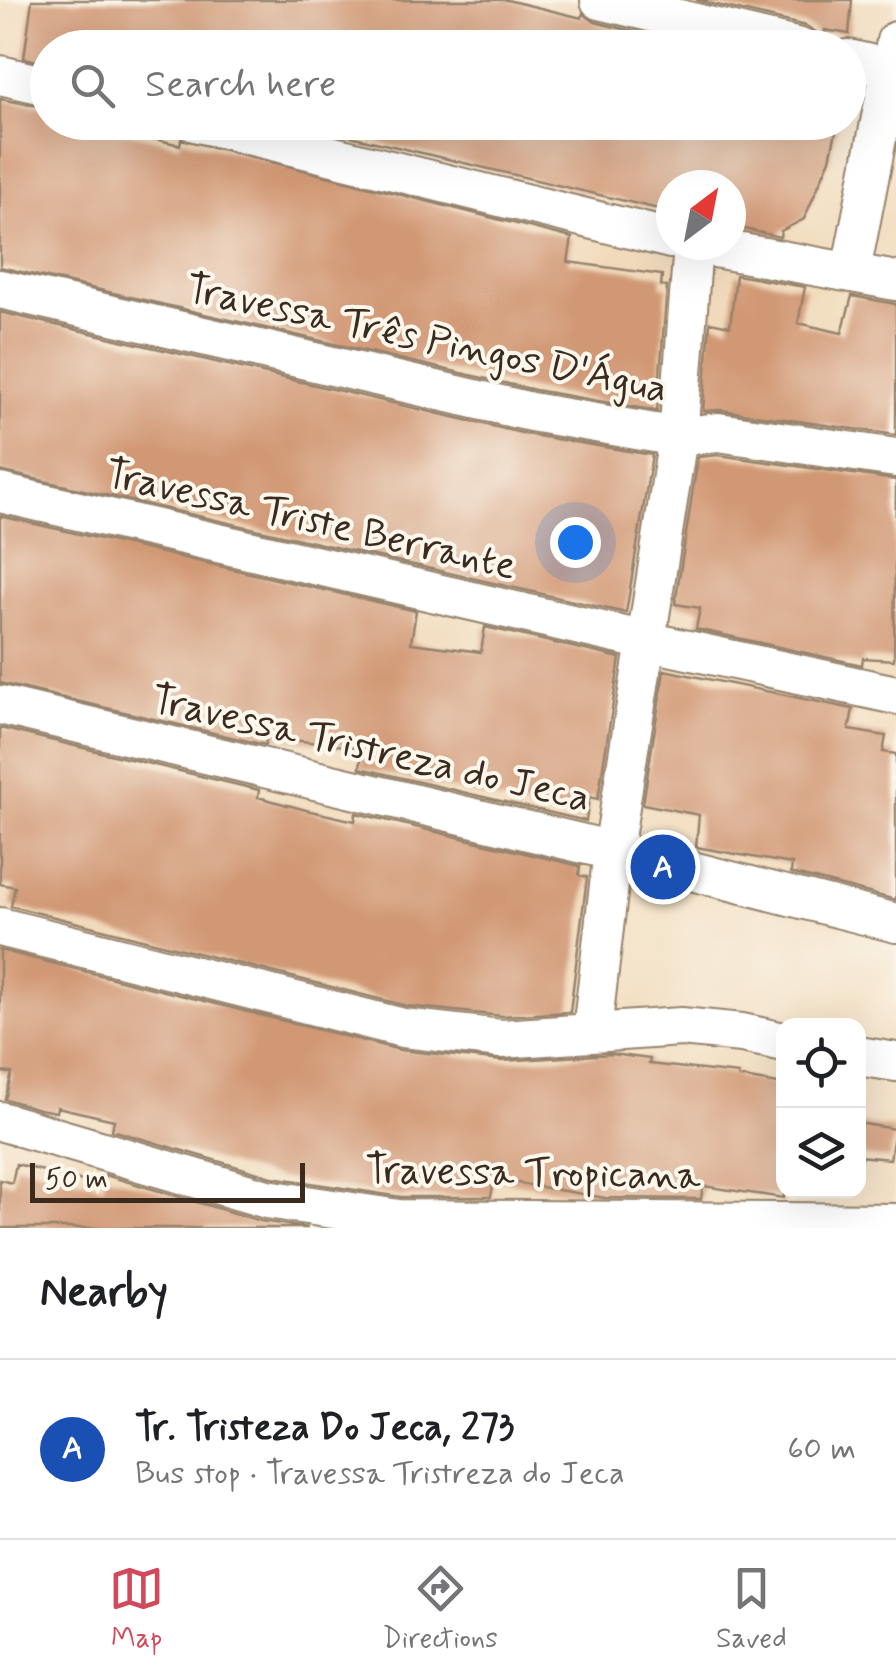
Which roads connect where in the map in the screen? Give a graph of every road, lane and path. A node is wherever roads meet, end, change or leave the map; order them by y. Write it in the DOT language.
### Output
graph roads {
  1 [pos="600,0"];
  2 [pos="725,30"];
  3 [pos="866,59"];
  4 [pos="894,60"];
  5 [pos="0,75"];
  6 [pos="30,82"];
  7 [pos="268,140"];
  8 [pos="656,235"];
  9 [pos="746,253"];
  10 [pos="695,260"];
  11 [pos="851,271"];
  12 [pos="896,282"];
  13 [pos="0,289"];
  14 [pos="678,437"];
  15 [pos="896,458"];
  16 [pos="0,492"];
  17 [pos="646,641"];
  18 [pos="896,695"];
  19 [pos="0,706"];
  20 [pos="613,851"];
  21 [pos="896,923"];
  22 [pos="0,927"];
  23 [pos="592,1031"];
  24 [pos="776,1040"];
  25 [pos="866,1057"];
  26 [pos="896,1062"];
  27 [pos="0,1121"];
  28 [pos="317,1218"];
  29 [pos="896,1223"];
  1 -- 2 [label="street"];
  3 -- 4 [label="street"];
  4 -- 11 [label="street"];
  5 -- 6 [label="street"];
  7 -- 8 [label="street"];
  9 -- 11 [label="street"];
  10 -- 14 [label="street"];
  11 -- 12 [label="street"];
  13 -- 14 [label="street, Travessa Três Pingos D'Água"];
  14 -- 15 [label="street, Travessa Três Pingos D'Água"];
  14 -- 17 [label="street"];
  16 -- 17 [label="street, Travessa Triste Berrante"];
  17 -- 18 [label="street, Travessa Triste Berrante"];
  17 -- 20 [label="street"];
  19 -- 20 [label="street, Travessa Tristreza do Jeca"];
  20 -- 21 [label="street, Travessa Tristreza do Jeca"];
  20 -- 23 [label="street"];
  22 -- 23 [label="street"];
  23 -- 24 [label="street"];
  25 -- 26 [label="street"];
  27 -- 28 [label="street, Travessa Tropicana"];
  28 -- 29 [label="street, Travessa Tropicana"];
}
